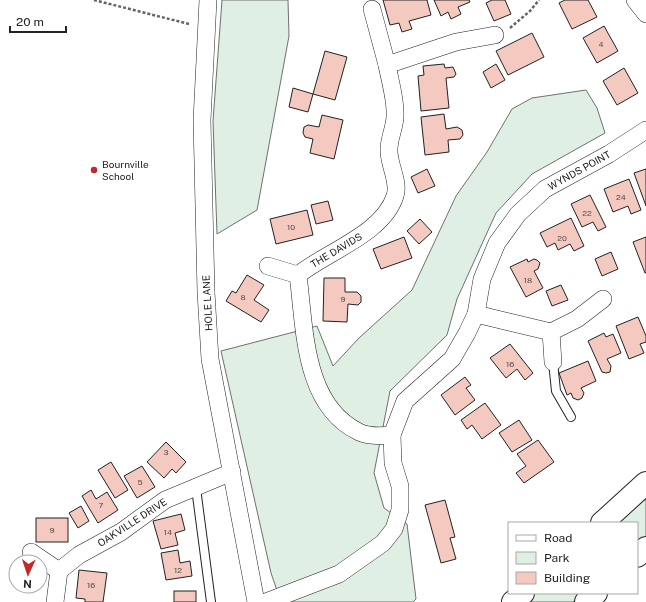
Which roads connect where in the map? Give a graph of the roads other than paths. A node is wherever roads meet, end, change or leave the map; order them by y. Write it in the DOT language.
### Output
graph roads {
  1 [pos="208,0"];
  2 [pos="635,0"];
  3 [pos="372,5"];
  4 [pos="646,14"];
  5 [pos="495,35"];
  6 [pos="387,65"];
  7 [pos="646,130"];
  8 [pos="268,266"];
  9 [pos="298,275"];
  10 [pos="603,299"];
  11 [pos="476,314"];
  12 [pos="551,332"];
  13 [pos="553,362"];
  14 [pos="571,417"];
  15 [pos="392,435"];
  16 [pos="232,472"];
  17 [pos="646,483"];
  18 [pos="196,488"];
  19 [pos="603,522"];
  20 [pos="646,548"];
  21 [pos="30,552"];
  22 [pos="638,555"];
  23 [pos="59,571"];
  24 [pos="522,594"];
  25 [pos="595,594"];
  26 [pos="55,602"];
  27 [pos="211,602"];
  28 [pos="256,602"];
  29 [pos="266,602"];
  30 [pos="513,602"];
  31 [pos="586,602"];
  1 -- 16 [label="street, HOLE LANE"];
  2 -- 4 [label="street"];
  3 -- 6 [label="street, THE DAVIDS"];
  5 -- 6 [label="street"];
  6 -- 9 [label="street, THE DAVIDS"];
  7 -- 11 [label="street, WYNDS POINT"];
  8 -- 9 [label="street"];
  9 -- 15 [label="street"];
  10 -- 12 [label="street"];
  11 -- 12 [label="street"];
  11 -- 15 [label="street, WYNDS POINT"];
  12 -- 13 [label="street"];
  13 -- 14 [label="lane"];
  15 -- 29 [label="street, WYNDS POINT"];
  16 -- 18 [label="street, OAKVILLE DRIVE"];
  16 -- 28 [label="street, HOLE LANE"];
  17 -- 19 [label="highway"];
  18 -- 23 [label="street, OAKVILLE DRIVE"];
  18 -- 27 [label="lane"];
  20 -- 22 [label="highway"];
  21 -- 23 [label="street"];
  23 -- 26 [label="street"];
  24 -- 30 [label="highway"];
  25 -- 31 [label="highway"];
}
